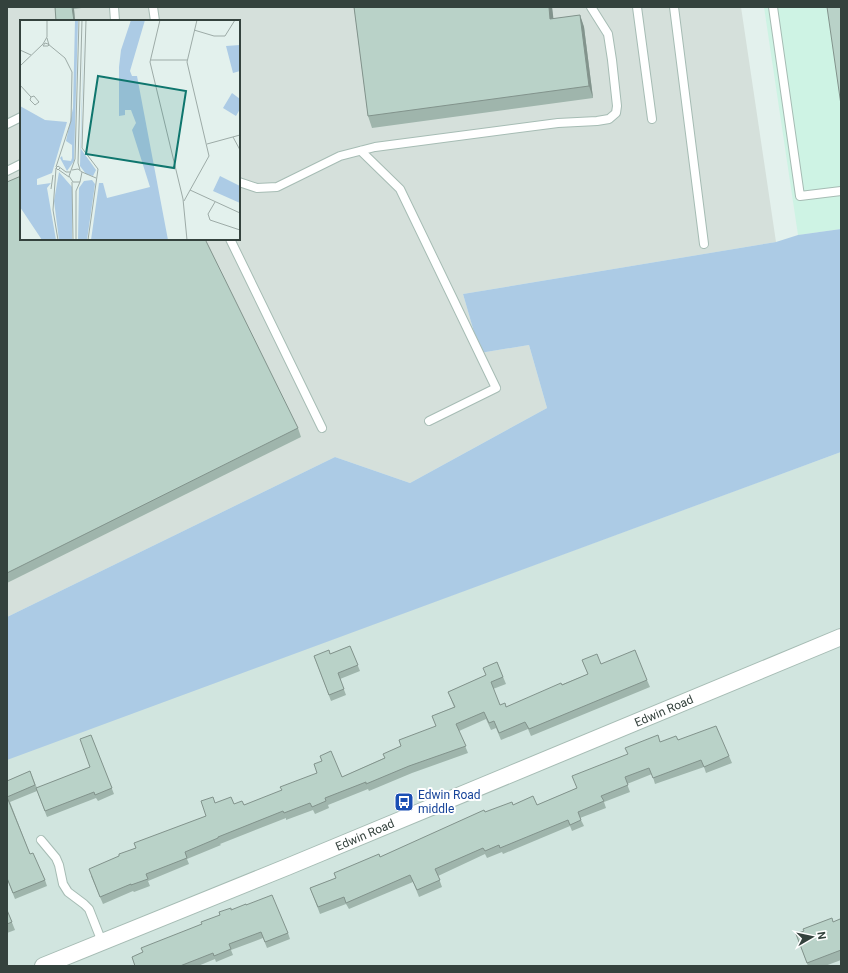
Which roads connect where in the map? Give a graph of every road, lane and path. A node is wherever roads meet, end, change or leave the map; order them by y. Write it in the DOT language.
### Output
graph roads {
  1 [pos="114,7"];
  2 [pos="153,7"];
  3 [pos="591,7"];
  4 [pos="637,7"];
  5 [pos="674,7"];
  6 [pos="773,7"];
  7 [pos="115,20"];
  8 [pos="155,20"];
  9 [pos="20,118"];
  10 [pos="652,119"];
  11 [pos="7,124"];
  12 [pos="361,151"];
  13 [pos="20,164"];
  14 [pos="7,171"];
  15 [pos="240,182"];
  16 [pos="841,191"];
  17 [pos="230,240"];
  18 [pos="704,244"];
  19 [pos="429,421"];
  20 [pos="322,428"];
  21 [pos="841,637"];
  22 [pos="41,840"];
  23 [pos="102,942"];
  24 [pos="43,966"];
  1 -- 7 [label="lane"];
  2 -- 8 [label="lane"];
  3 -- 12 [label="lane"];
  4 -- 10 [label="lane"];
  5 -- 18 [label="lane"];
  6 -- 16 [label="lane"];
  9 -- 11 [label="lane"];
  12 -- 15 [label="lane"];
  12 -- 19 [label="lane"];
  13 -- 14 [label="lane"];
  17 -- 20 [label="lane"];
  21 -- 23 [label="street, Edwin Road"];
  22 -- 23 [label="lane"];
  23 -- 24 [label="street, Edwin Road"];
}
